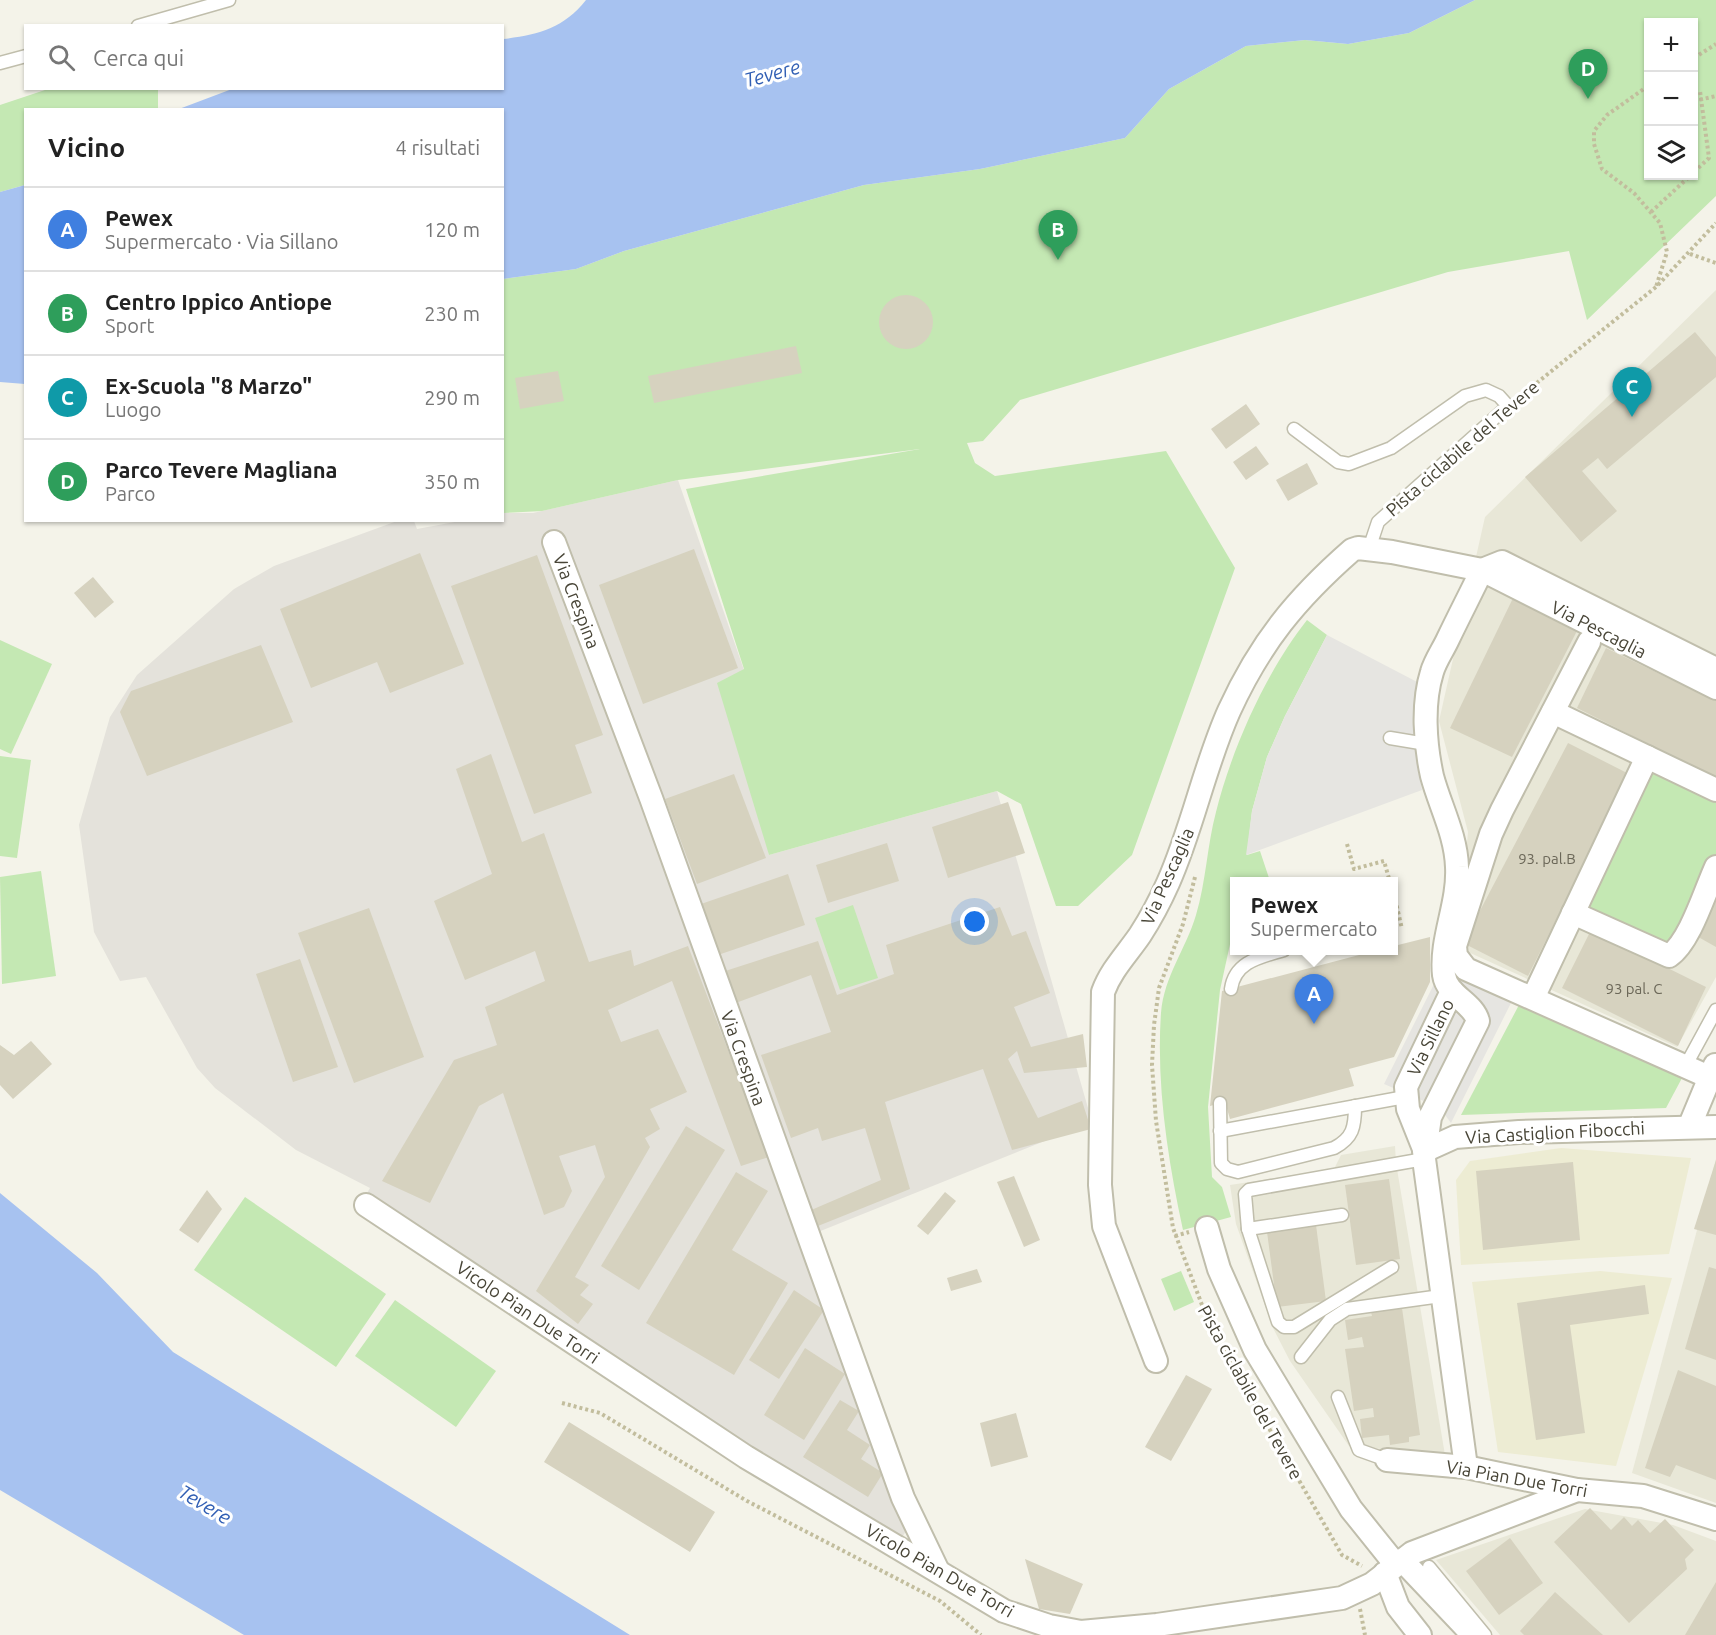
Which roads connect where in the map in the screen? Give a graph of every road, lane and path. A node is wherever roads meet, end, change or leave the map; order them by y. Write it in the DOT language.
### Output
graph roads {
  1 [pos="229,0"];
  2 [pos="145,24"];
  3 [pos="1716,44"];
  4 [pos="1698,55"];
  5 [pos="24,57"];
  6 [pos="0,63"];
  7 [pos="1644,89"];
  8 [pos="1700,91"];
  9 [pos="1716,96"];
  10 [pos="1698,100"];
  11 [pos="1701,100"];
  12 [pos="1698,168"];
  13 [pos="1686,180"];
  14 [pos="1651,212"];
  15 [pos="1716,223"];
  16 [pos="1690,254"];
  17 [pos="1716,263"];
  18 [pos="1656,287"];
  19 [pos="1508,406"];
  20 [pos="1294,429"];
  21 [pos="554,542"];
  22 [pos="1369,549"];
  23 [pos="1482,570"];
  24 [pos="1589,642"];
  25 [pos="1716,669"];
  26 [pos="1716,688"];
  27 [pos="1554,712"];
  28 [pos="1390,738"];
  29 [pos="1426,744"];
  30 [pos="1647,757"];
  31 [pos="1716,790"];
  32 [pos="1347,844"];
  33 [pos="1716,867"];
  34 [pos="1196,868"];
  35 [pos="1389,877"];
  36 [pos="1398,912"];
  37 [pos="1573,913"];
  38 [pos="1402,929"];
  39 [pos="1273,955"];
  40 [pos="1232,989"];
  41 [pos="1452,991"];
  42 [pos="1533,998"];
  43 [pos="1716,1010"];
  44 [pos="1686,1065"];
  45 [pos="1713,1070"];
  46 [pos="1405,1097"];
  47 [pos="1220,1103"];
  48 [pos="1355,1106"];
  49 [pos="1690,1125"];
  50 [pos="1716,1126"];
  51 [pos="1220,1131"];
  52 [pos="1424,1155"];
  53 [pos="366,1205"];
  54 [pos="1342,1215"];
  55 [pos="1207,1228"];
  56 [pos="1248,1229"];
  57 [pos="1392,1268"];
  58 [pos="1441,1296"];
  59 [pos="1301,1357"];
  60 [pos="1156,1361"];
  61 [pos="1338,1397"];
  62 [pos="562,1403"];
  63 [pos="1387,1460"];
  64 [pos="1466,1467"];
  65 [pos="1577,1490"];
  66 [pos="1716,1519"];
  67 [pos="1429,1567"];
  68 [pos="938,1571"];
  69 [pos="1389,1571"];
  70 [pos="1398,1607"];
  71 [pos="981,1635"];
  72 [pos="1358,1635"];
  73 [pos="1365,1635"];
  74 [pos="1406,1635"];
  75 [pos="1420,1635"];
  76 [pos="1473,1635"];
  77 [pos="1485,1635"];
  1 -- 2 [label="lane"];
  3 -- 4 [label="path"];
  5 -- 6 [label="lane"];
  7 -- 14 [label="path"];
  8 -- 11 [label="path"];
  9 -- 11 [label="path"];
  10 -- 11 [label="path"];
  11 -- 12 [label="path"];
  13 -- 14 [label="path"];
  14 -- 18 [label="path"];
  15 -- 16 [label="path, Pista ciclabile del Tevere"];
  16 -- 17 [label="path"];
  16 -- 18 [label="path, Pista ciclabile del Tevere"];
  18 -- 19 [label="path, Pista ciclabile del Tevere"];
  19 -- 20 [label="lane"];
  19 -- 22 [label="lane, Pista ciclabile del Tevere"];
  21 -- 68 [label="street, Via Crespina"];
  22 -- 23 [label="street, Via Pescaglia"];
  22 -- 60 [label="street, Via Pescaglia"];
  23 -- 25 [label="street, Via Pescaglia"];
  23 -- 26 [label="street, Via Pescaglia"];
  23 -- 29 [label="street"];
  24 -- 27 [label="street"];
  27 -- 30 [label="street"];
  27 -- 42 [label="street"];
  28 -- 29 [label="lane"];
  29 -- 41 [label="street"];
  30 -- 31 [label="street"];
  30 -- 37 [label="street"];
  32 -- 35 [label="path"];
  33 -- 37 [label="street"];
  34 -- 69 [label="path, Pista ciclabile del Tevere"];
  36 -- 38 [label="path"];
  37 -- 42 [label="street"];
  39 -- 40 [label="lane"];
  41 -- 46 [label="street, Via Sillano"];
  41 -- 52 [label="street, Via Sillano"];
  42 -- 44 [label="street"];
  43 -- 44 [label="lane"];
  44 -- 45 [label="street"];
  45 -- 49 [label="street"];
  46 -- 48 [label="lane"];
  46 -- 52 [label="street, Via Sillano"];
  47 -- 51 [label="lane"];
  48 -- 51 [label="lane"];
  48 -- 51 [label="lane"];
  49 -- 50 [label="street, Via Castiglion Fibocchi"];
  49 -- 52 [label="street, Via Castiglion Fibocchi"];
  52 -- 56 [label="lane"];
  52 -- 58 [label="street, Via Sillano"];
  53 -- 68 [label="street, Vicolo Pian Due Torri"];
  54 -- 56 [label="lane"];
  55 -- 69 [label="street"];
  56 -- 57 [label="lane"];
  58 -- 59 [label="lane"];
  58 -- 64 [label="street, Via Sillano"];
  61 -- 63 [label="lane"];
  62 -- 71 [label="path"];
  63 -- 64 [label="street, Via Pian Due Torri"];
  64 -- 65 [label="street, Via Pian Due Torri"];
  65 -- 66 [label="street, Via Pian Due Torri"];
  65 -- 69 [label="street, Vicolo Pian Due Torri"];
  67 -- 77 [label="lane"];
  68 -- 69 [label="street, Vicolo Pian Due Torri"];
  69 -- 70 [label="street"];
  69 -- 76 [label="street"];
  70 -- 74 [label="street"];
  70 -- 75 [label="street"];
  72 -- 73 [label="path"];
}
